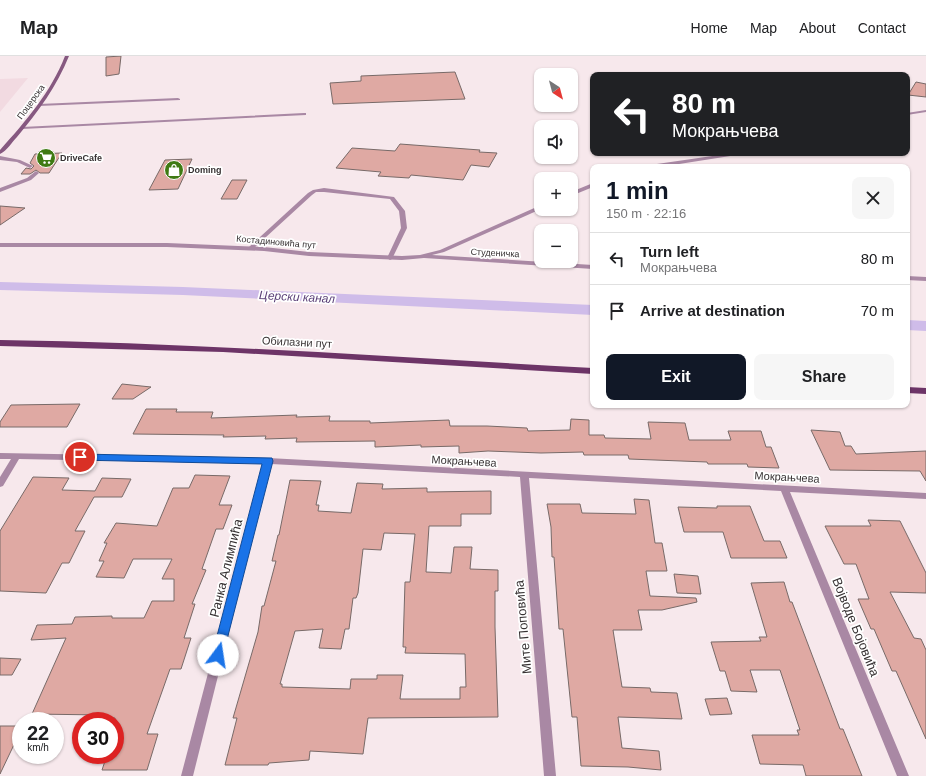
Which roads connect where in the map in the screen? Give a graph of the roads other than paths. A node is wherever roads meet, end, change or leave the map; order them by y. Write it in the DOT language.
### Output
graph roads {
  1 [pos="67,56"];
  2 [pos="178,99"];
  3 [pos="38,105"];
  4 [pos="926,111"];
  5 [pos="304,114"];
  6 [pos="910,114"];
  7 [pos="22,128"];
  8 [pos="0,154"];
  9 [pos="723,156"];
  10 [pos="0,158"];
  11 [pos="670,164"];
  12 [pos="30,166"];
  13 [pos="36,173"];
  14 [pos="590,186"];
  15 [pos="0,190"];
  16 [pos="578,191"];
  17 [pos="534,210"];
  18 [pos="0,245"];
  19 [pos="251,248"];
  20 [pos="420,257"];
  21 [pos="390,258"];
  22 [pos="590,267"];
  23 [pos="910,278"];
  24 [pos="926,279"];
  25 [pos="0,343"];
  26 [pos="590,371"];
  27 [pos="910,390"];
  28 [pos="926,391"];
  29 [pos="0,456"];
  30 [pos="17,456"];
  31 [pos="268,461"];
  32 [pos="524,475"];
  33 [pos="0,484"];
  34 [pos="784,488"];
  35 [pos="926,496"];
  36 [pos="187,776"];
  37 [pos="550,776"];
  38 [pos="903,776"];
  1 -- 3 [label="main road, Поцерска"];
  2 -- 3 [label="street"];
  3 -- 7 [label="main road, Поцерска"];
  4 -- 6 [label="street"];
  5 -- 7 [label="street"];
  7 -- 8 [label="main road, Поцерска"];
  9 -- 11 [label="street"];
  10 -- 12 [label="street"];
  13 -- 15 [label="street"];
  14 -- 16 [label="street"];
  17 -- 20 [label="street, Костадиновића пут"];
  18 -- 19 [label="street, Костадиновића пут"];
  19 -- 21 [label="street, Костадиновића пут"];
  19 -- 21 [label="street"];
  20 -- 21 [label="street, Костадиновића пут"];
  20 -- 22 [label="street, Студеничка"];
  23 -- 24 [label="street"];
  25 -- 26 [label="main road, Обилазни пут"];
  27 -- 28 [label="main road"];
  29 -- 30 [label="street, Мокрањчева"];
  30 -- 31 [label="street, Мокрањчева"];
  30 -- 33 [label="street"];
  31 -- 32 [label="street, Мокрањчева"];
  31 -- 36 [label="street, Ранка Алимпића"];
  32 -- 34 [label="street, Мокрањчева"];
  32 -- 37 [label="street, Мите Поповића"];
  34 -- 35 [label="street, Мокрањчева"];
  34 -- 38 [label="street, Војводе Бојовића"];
}
